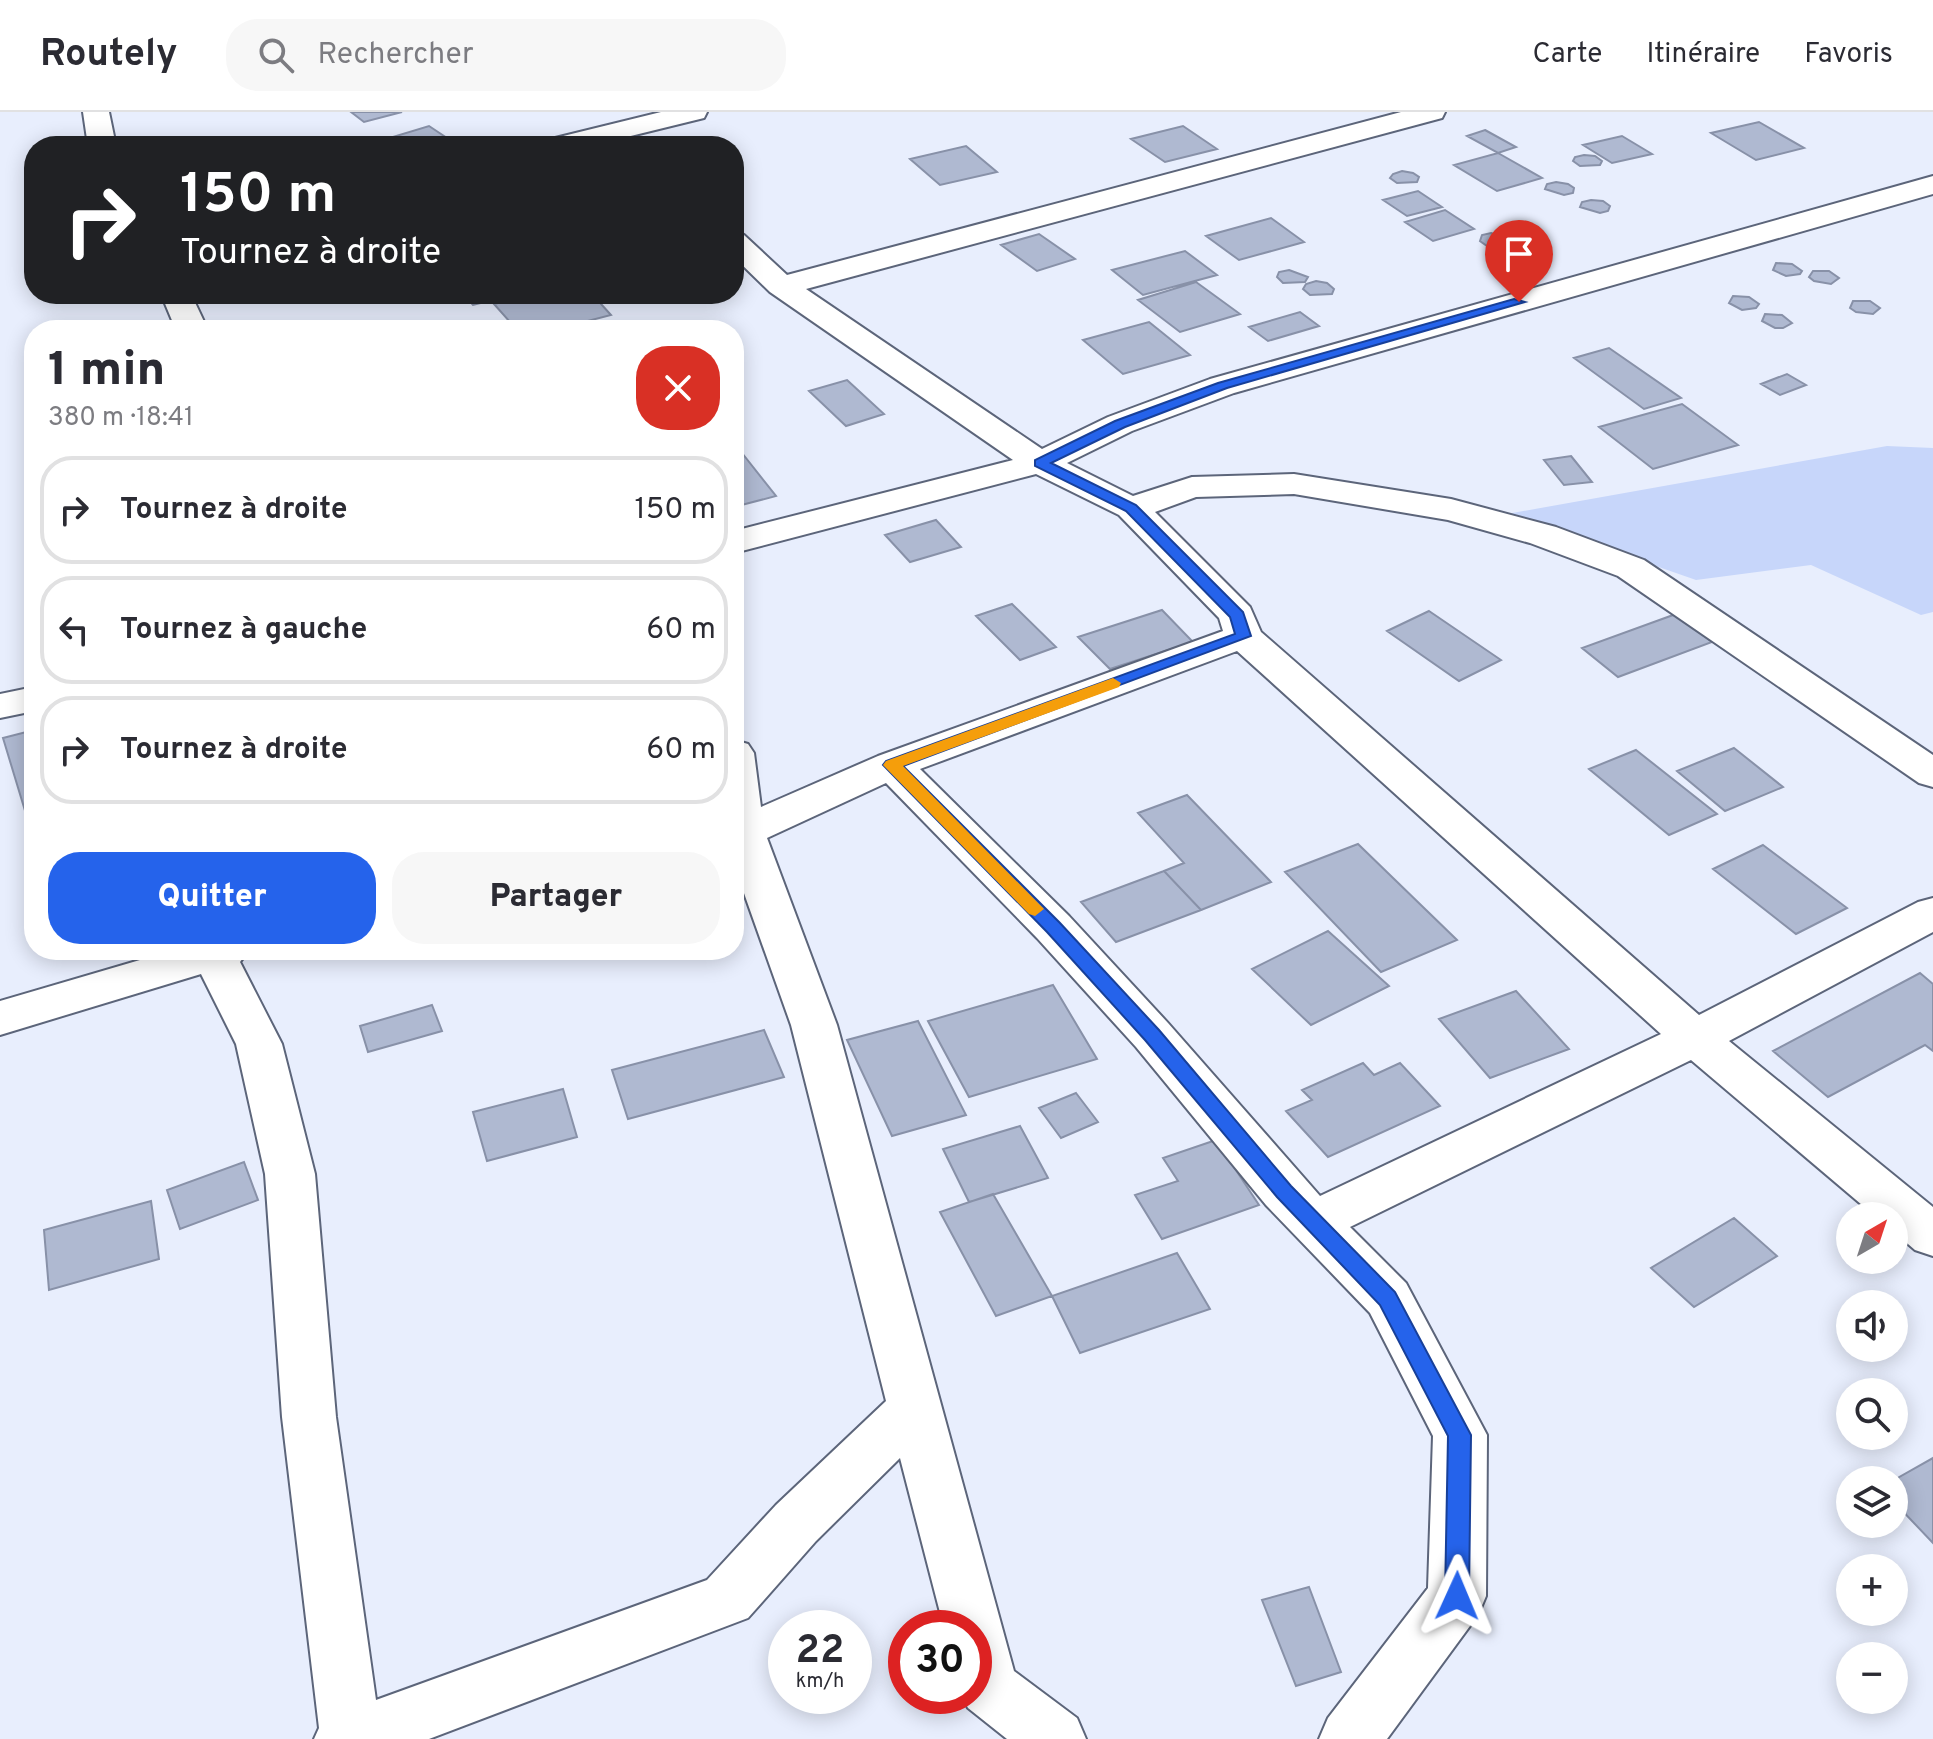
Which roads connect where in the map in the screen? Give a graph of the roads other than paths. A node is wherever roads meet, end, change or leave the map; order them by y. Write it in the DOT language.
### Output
graph roads {
  1 [pos="96,112"];
  2 [pos="595,112"];
  3 [pos="694,112"];
  4 [pos="1432,112"];
  5 [pos="100,136"];
  6 [pos="624,136"];
  7 [pos="631,136"];
  8 [pos="1933,185"];
  9 [pos="744,251"];
  10 [pos="781,286"];
  11 [pos="1040,463"];
  12 [pos="1131,508"];
  13 [pos="744,539"];
  14 [pos="1243,636"];
  15 [pos="24,701"];
  16 [pos="0,706"];
  17 [pos="892,765"];
  18 [pos="1933,774"];
  19 [pos="744,833"];
  20 [pos="744,848"];
  21 [pos="1933,913"];
  22 [pos="188,960"];
  23 [pos="221,960"];
  24 [pos="0,1018"];
  25 [pos="1695,1038"];
  26 [pos="1313,1222"];
  27 [pos="1933,1236"];
  28 [pos="916,1407"];
  29 [pos="969,1610"];
  30 [pos="992,1690"];
  31 [pos="349,1738"];
  32 [pos="1055,1739"];
  33 [pos="1350,1739"];
  1 -- 5 [label="street"];
  2 -- 6 [label="street"];
  3 -- 7 [label="street"];
  4 -- 10 [label="street"];
  8 -- 11 [label="street"];
  9 -- 10 [label="street"];
  10 -- 11 [label="street"];
  11 -- 12 [label="street"];
  11 -- 13 [label="street"];
  12 -- 14 [label="street"];
  12 -- 18 [label="street"];
  14 -- 17 [label="street"];
  14 -- 25 [label="street"];
  15 -- 16 [label="street"];
  17 -- 19 [label="street"];
  17 -- 26 [label="street"];
  20 -- 28 [label="street"];
  21 -- 25 [label="street"];
  22 -- 24 [label="street"];
  23 -- 31 [label="street"];
  25 -- 26 [label="street"];
  25 -- 27 [label="street"];
  26 -- 33 [label="street"];
  28 -- 29 [label="street"];
  28 -- 31 [label="street"];
  30 -- 32 [label="street"];
}
